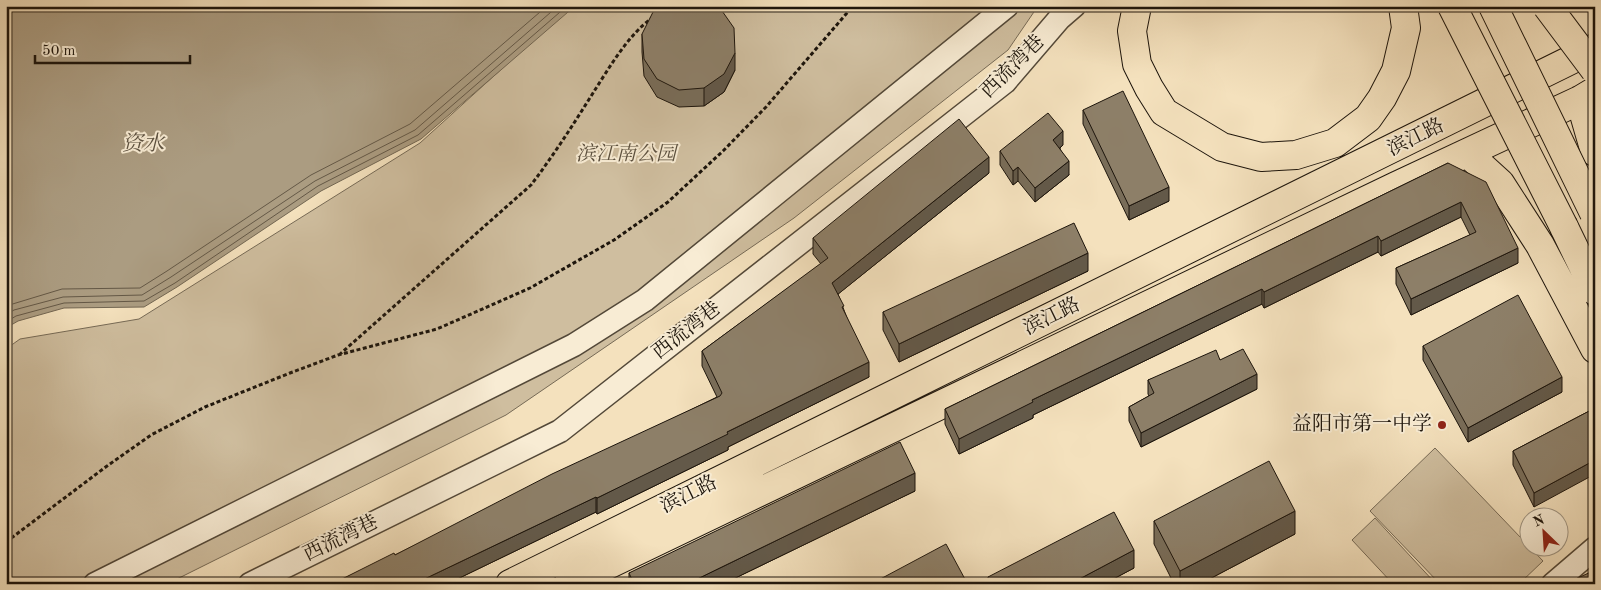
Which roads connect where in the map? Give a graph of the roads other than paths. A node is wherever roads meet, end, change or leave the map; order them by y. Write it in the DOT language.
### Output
graph roads {
  1 [pos="1006,6"];
  2 [pos="1074,6"];
  3 [pos="1137,6"];
  4 [pos="1403,6"];
  5 [pos="1452,6"];
  6 [pos="1493,6"];
  7 [pos="1547,6"];
  8 [pos="1595,48"];
  9 [pos="1595,70"];
  10 [pos="1588,96"];
  11 [pos="1595,152"];
  12 [pos="1467,154"];
  13 [pos="1594,206"];
  14 [pos="1540,245"];
  15 [pos="1595,291"];
  16 [pos="1595,349"];
  17 [pos="1595,548"];
  18 [pos="95,584"];
  19 [pos="250,584"];
  20 [pos="510,584"];
  21 [pos="568,584"];
  22 [pos="1553,584"];
  1 -- 18 [label="street"];
  2 -- 19 [label="street, 西流湾巷"];
  3 -- 4 [label="main road"];
  5 -- 15 [label="main road, bridge"];
  6 -- 13 [label="main road, bridge"];
  7 -- 9 [label="main road, bridge"];
  8 -- 20 [label="main road, 滨江路"];
  10 -- 11 [label="main road"];
  10 -- 12 [label="main road, 滨江路"];
  12 -- 14 [label="main road"];
  12 -- 21 [label="main road, 滨江路"];
  13 -- 14 [label="main road"];
  14 -- 16 [label="main road"];
  17 -- 22 [label="street"];
}
